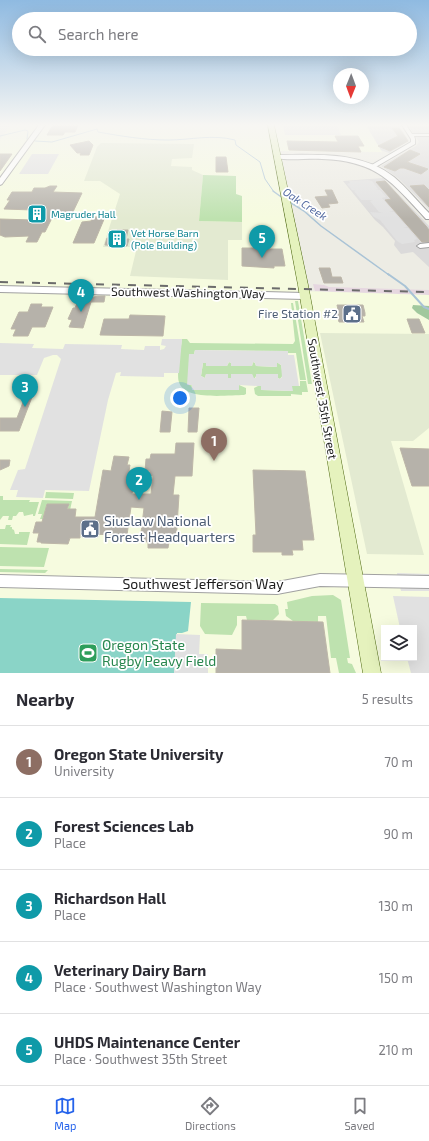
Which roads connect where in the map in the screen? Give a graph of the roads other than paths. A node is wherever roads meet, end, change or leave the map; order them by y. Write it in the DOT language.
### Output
graph roads {
  1 [pos="19,156"];
  2 [pos="389,156"];
  3 [pos="278,157"];
  4 [pos="372,166"];
  5 [pos="0,183"];
  6 [pos="429,217"];
  7 [pos="429,245"];
  8 [pos="420,246"];
  9 [pos="0,289"];
  10 [pos="304,296"];
  11 [pos="0,581"];
  12 [pos="355,581"];
  13 [pos="429,582"];
  14 [pos="372,673"];
  1 -- 5 [label="street"];
  2 -- 4 [label="street"];
  3 -- 4 [label="street"];
  3 -- 10 [label="main road, Southwest 35th Street"];
  4 -- 6 [label="street"];
  7 -- 8 [label="street"];
  9 -- 10 [label="street, Southwest Washington Way"];
  10 -- 12 [label="main road, Southwest 35th Street"];
  11 -- 12 [label="street, Southwest Jefferson Way"];
  12 -- 13 [label="street, Southwest Jefferson Way"];
  12 -- 14 [label="main road, Southwest 35th Street"];
}
